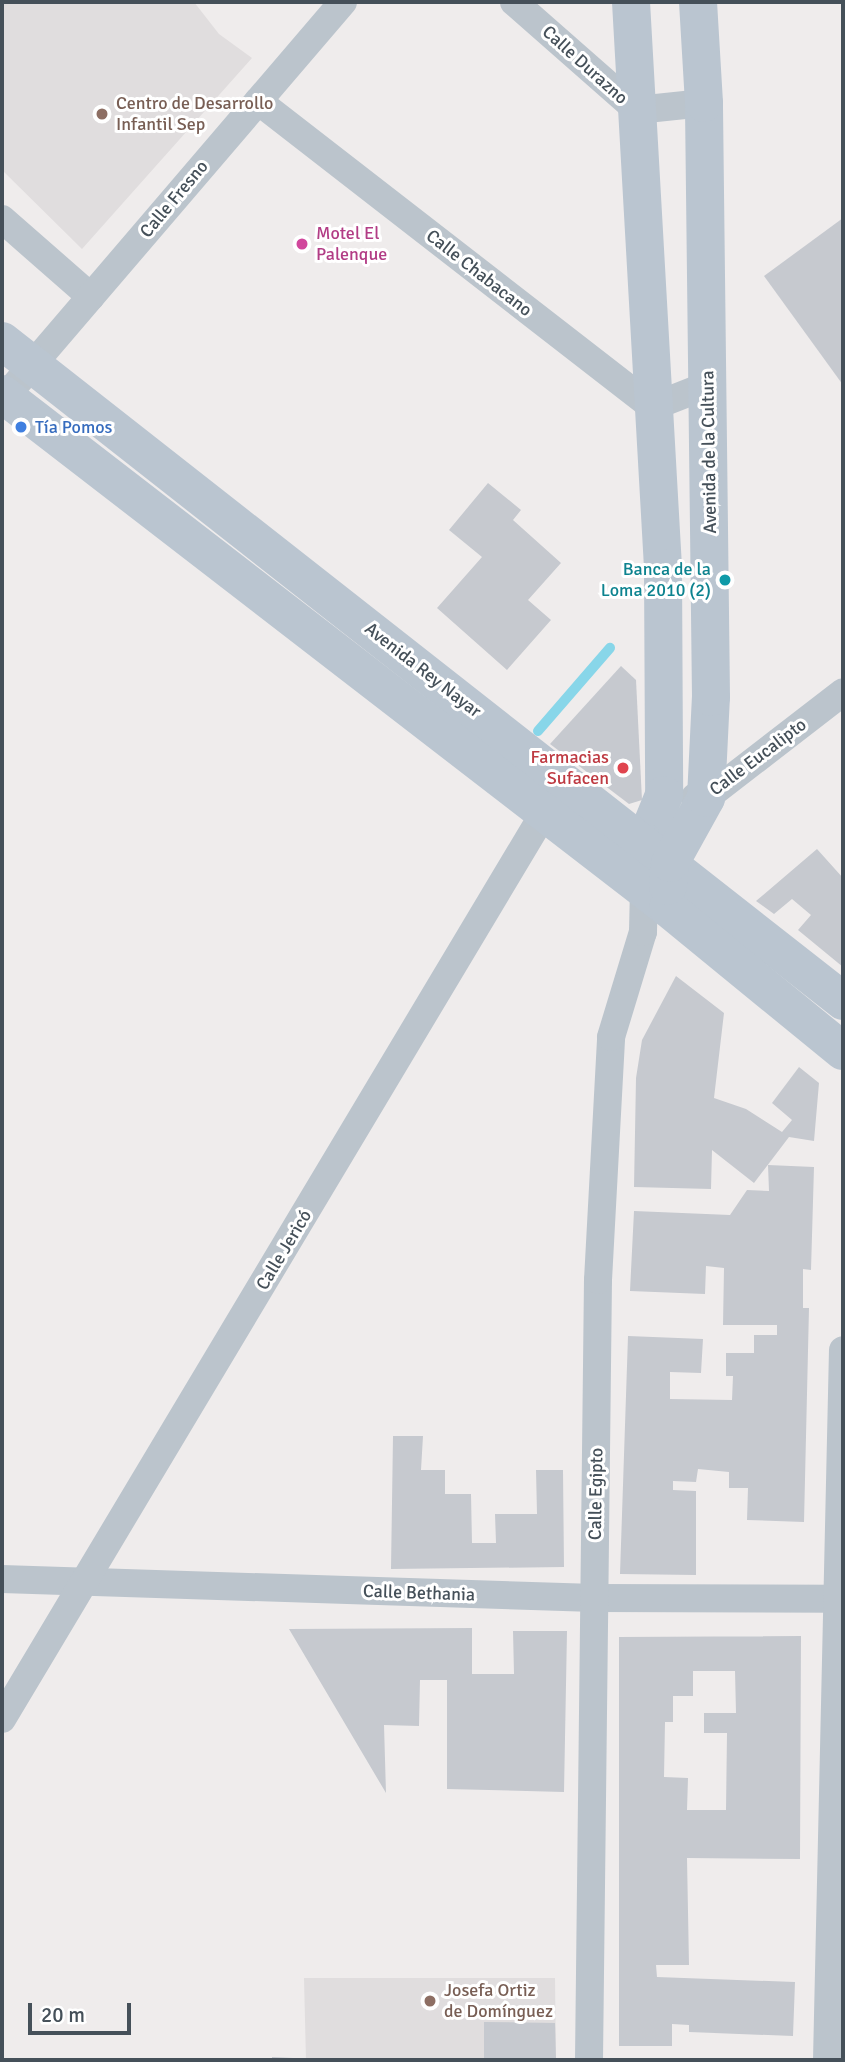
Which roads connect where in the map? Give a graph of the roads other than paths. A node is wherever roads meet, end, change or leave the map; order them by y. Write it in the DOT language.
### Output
graph roads {
  1 [pos="343,2"];
  2 [pos="514,2"];
  3 [pos="631,2"];
  4 [pos="698,2"];
  5 [pos="258,101"];
  6 [pos="704,103"];
  7 [pos="637,110"];
  8 [pos="2,219"];
  9 [pos="91,297"];
  10 [pos="2,341"];
  11 [pos="33,365"];
  12 [pos="708,385"];
  13 [pos="4,396"];
  14 [pos="652,407"];
  15 [pos="843,692"];
  16 [pos="664,694"];
  17 [pos="711,696"];
  18 [pos="664,795"];
  19 [pos="554,796"];
  20 [pos="706,798"];
  21 [pos="654,886"];
  22 [pos="843,1001"];
  23 [pos="843,1051"];
  24 [pos="843,1350"];
  25 [pos="843,1393"];
  26 [pos="842,1548"];
  27 [pos="2,1580"];
  28 [pos="85,1584"];
  29 [pos="595,1598"];
  30 [pos="837,1599"];
  31 [pos="2,1719"];
  32 [pos="589,2060"];
  33 [pos="827,2060"];
  1 -- 5 [label="street, Calle Fresno"];
  2 -- 7 [label="street, Calle Durazno"];
  3 -- 7 [label="main road"];
  4 -- 6 [label="main road, Avenida de la Cultura"];
  5 -- 9 [label="street, Calle Fresno"];
  5 -- 14 [label="street, Calle Chabacano"];
  6 -- 7 [label="street, Calle Durazno"];
  6 -- 12 [label="main road, Avenida de la Cultura"];
  7 -- 14 [label="main road"];
  8 -- 9 [label="street"];
  9 -- 11 [label="street, Calle Fresno"];
  10 -- 11 [label="main road, Avenida Rey Nayar"];
  11 -- 13 [label="street, Calle Fresno"];
  11 -- 19 [label="main road, Avenida Rey Nayar"];
  12 -- 14 [label="street"];
  12 -- 17 [label="main road, Avenida de la Cultura"];
  13 -- 19 [label="main road, Avenida Rey Nayar"];
  14 -- 16 [label="main road"];
  15 -- 20 [label="street, Calle Eucalipto"];
  16 -- 17 [label="main road"];
  16 -- 18 [label="main road"];
  17 -- 20 [label="main road, Avenida de la Cultura"];
  18 -- 20 [label="street, Calle Eucalipto"];
  18 -- 21 [label="main road"];
  19 -- 21 [label="main road, Avenida Rey Nayar"];
  19 -- 28 [label="street, Calle Jericó"];
  20 -- 21 [label="main road, Avenida de la Cultura"];
  21 -- 22 [label="main road, Avenida Rey Nayar"];
  21 -- 23 [label="main road, Avenida Rey Nayar"];
  21 -- 29 [label="street, Calle Egipto"];
  24 -- 25 [label="street"];
  25 -- 26 [label="street"];
  26 -- 30 [label="street"];
  27 -- 28 [label="street, Calle Bethania"];
  28 -- 29 [label="street, Calle Bethania"];
  28 -- 31 [label="street, Calle Jericó"];
  29 -- 30 [label="street, Calle Bethania"];
  29 -- 32 [label="street, Calle Egipto"];
  30 -- 33 [label="street"];
}
